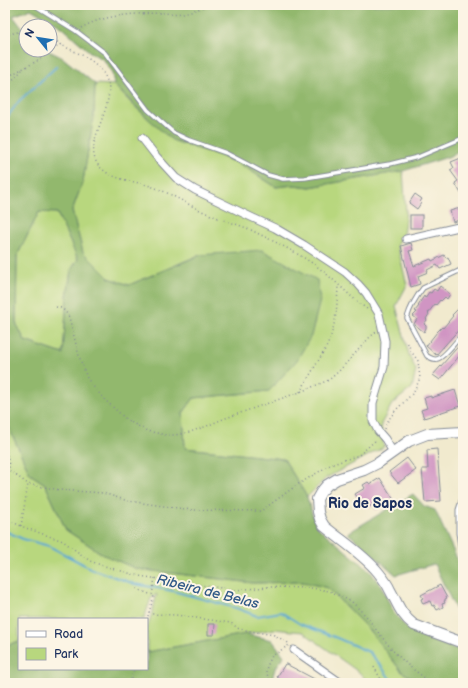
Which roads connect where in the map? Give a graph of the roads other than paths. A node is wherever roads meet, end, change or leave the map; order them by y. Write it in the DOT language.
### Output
graph roads {
  1 [pos="34,5"];
  2 [pos="142,138"];
  3 [pos="463,138"];
  4 [pos="463,226"];
  5 [pos="406,238"];
  6 [pos="463,269"];
  7 [pos="463,333"];
  8 [pos="463,432"];
  9 [pos="393,452"];
  10 [pos="463,501"];
  11 [pos="463,552"];
  12 [pos="463,643"];
  13 [pos="291,647"];
  14 [pos="341,683"];
  1 -- 3 [label="lane"];
  2 -- 9 [label="street"];
  4 -- 5 [label="street"];
  6 -- 7 [label="lane"];
  8 -- 9 [label="main road"];
  9 -- 12 [label="main road"];
  10 -- 11 [label="street"];
  13 -- 14 [label="street"];
}
